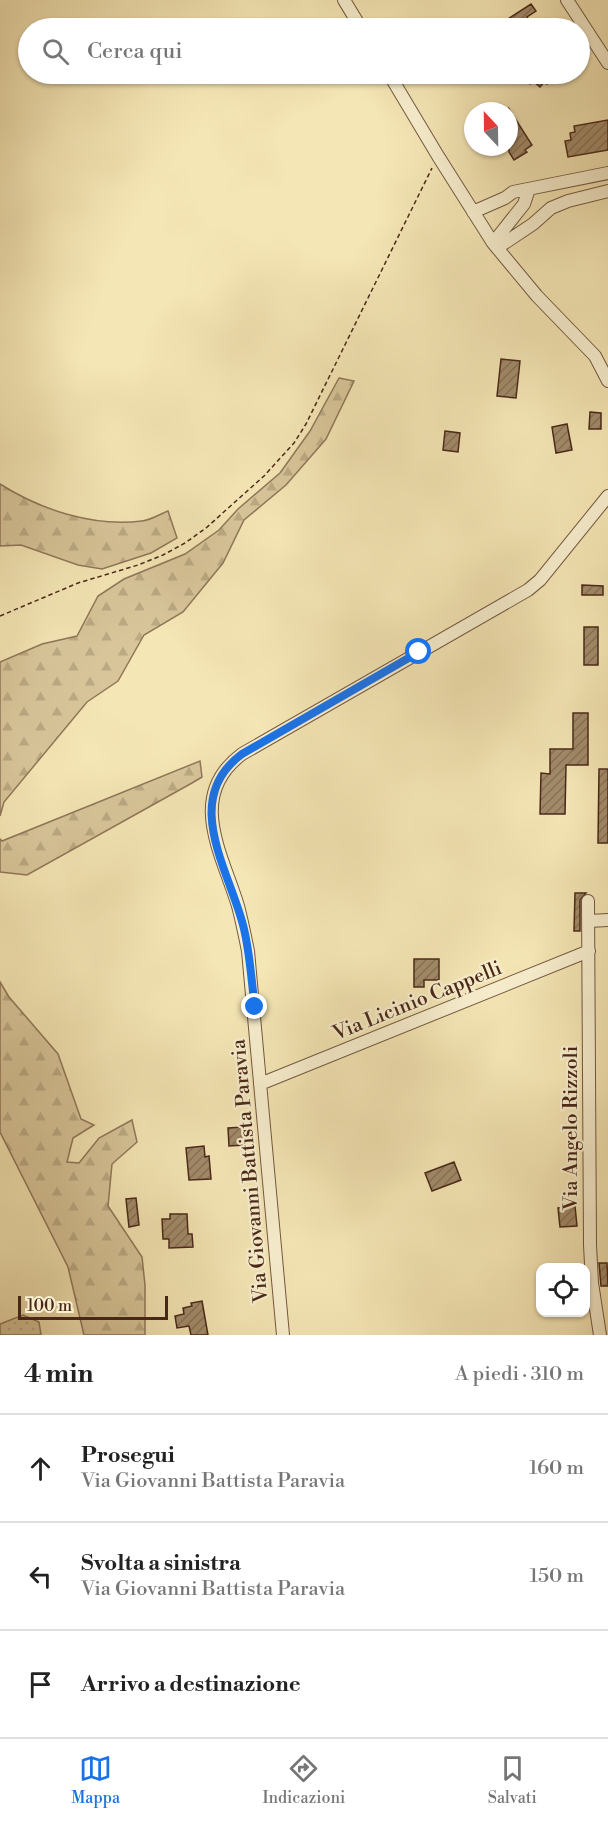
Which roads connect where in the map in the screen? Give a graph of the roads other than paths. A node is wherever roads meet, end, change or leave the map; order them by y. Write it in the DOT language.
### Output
graph roads {
  1 [pos="344,0"];
  2 [pos="567,0"];
  3 [pos="355,18"];
  4 [pos="579,18"];
  5 [pos="590,35"];
  6 [pos="608,63"];
  7 [pos="394,84"];
  8 [pos="608,173"];
  9 [pos="529,189"];
  10 [pos="608,192"];
  11 [pos="473,212"];
  12 [pos="495,246"];
  13 [pos="608,381"];
  14 [pos="608,496"];
  15 [pos="588,901"];
  16 [pos="608,919"];
  17 [pos="589,921"];
  18 [pos="589,951"];
  19 [pos="260,1084"];
  20 [pos="283,1335"];
  21 [pos="600,1335"];
  1 -- 3 [label="street"];
  2 -- 4 [label="street"];
  5 -- 6 [label="street"];
  7 -- 11 [label="street"];
  8 -- 9 [label="street"];
  9 -- 11 [label="street"];
  9 -- 12 [label="street"];
  10 -- 12 [label="street"];
  11 -- 12 [label="street"];
  12 -- 13 [label="street"];
  14 -- 19 [label="street, Via Giovanni Battista Paravia"];
  15 -- 17 [label="street, Via Angelo Rizzoli"];
  16 -- 17 [label="street"];
  17 -- 18 [label="street, Via Angelo Rizzoli"];
  18 -- 19 [label="street, Via Licinio Cappelli"];
  18 -- 21 [label="street, Via Angelo Rizzoli"];
  19 -- 20 [label="street, Via Giovanni Battista Paravia"];
}
